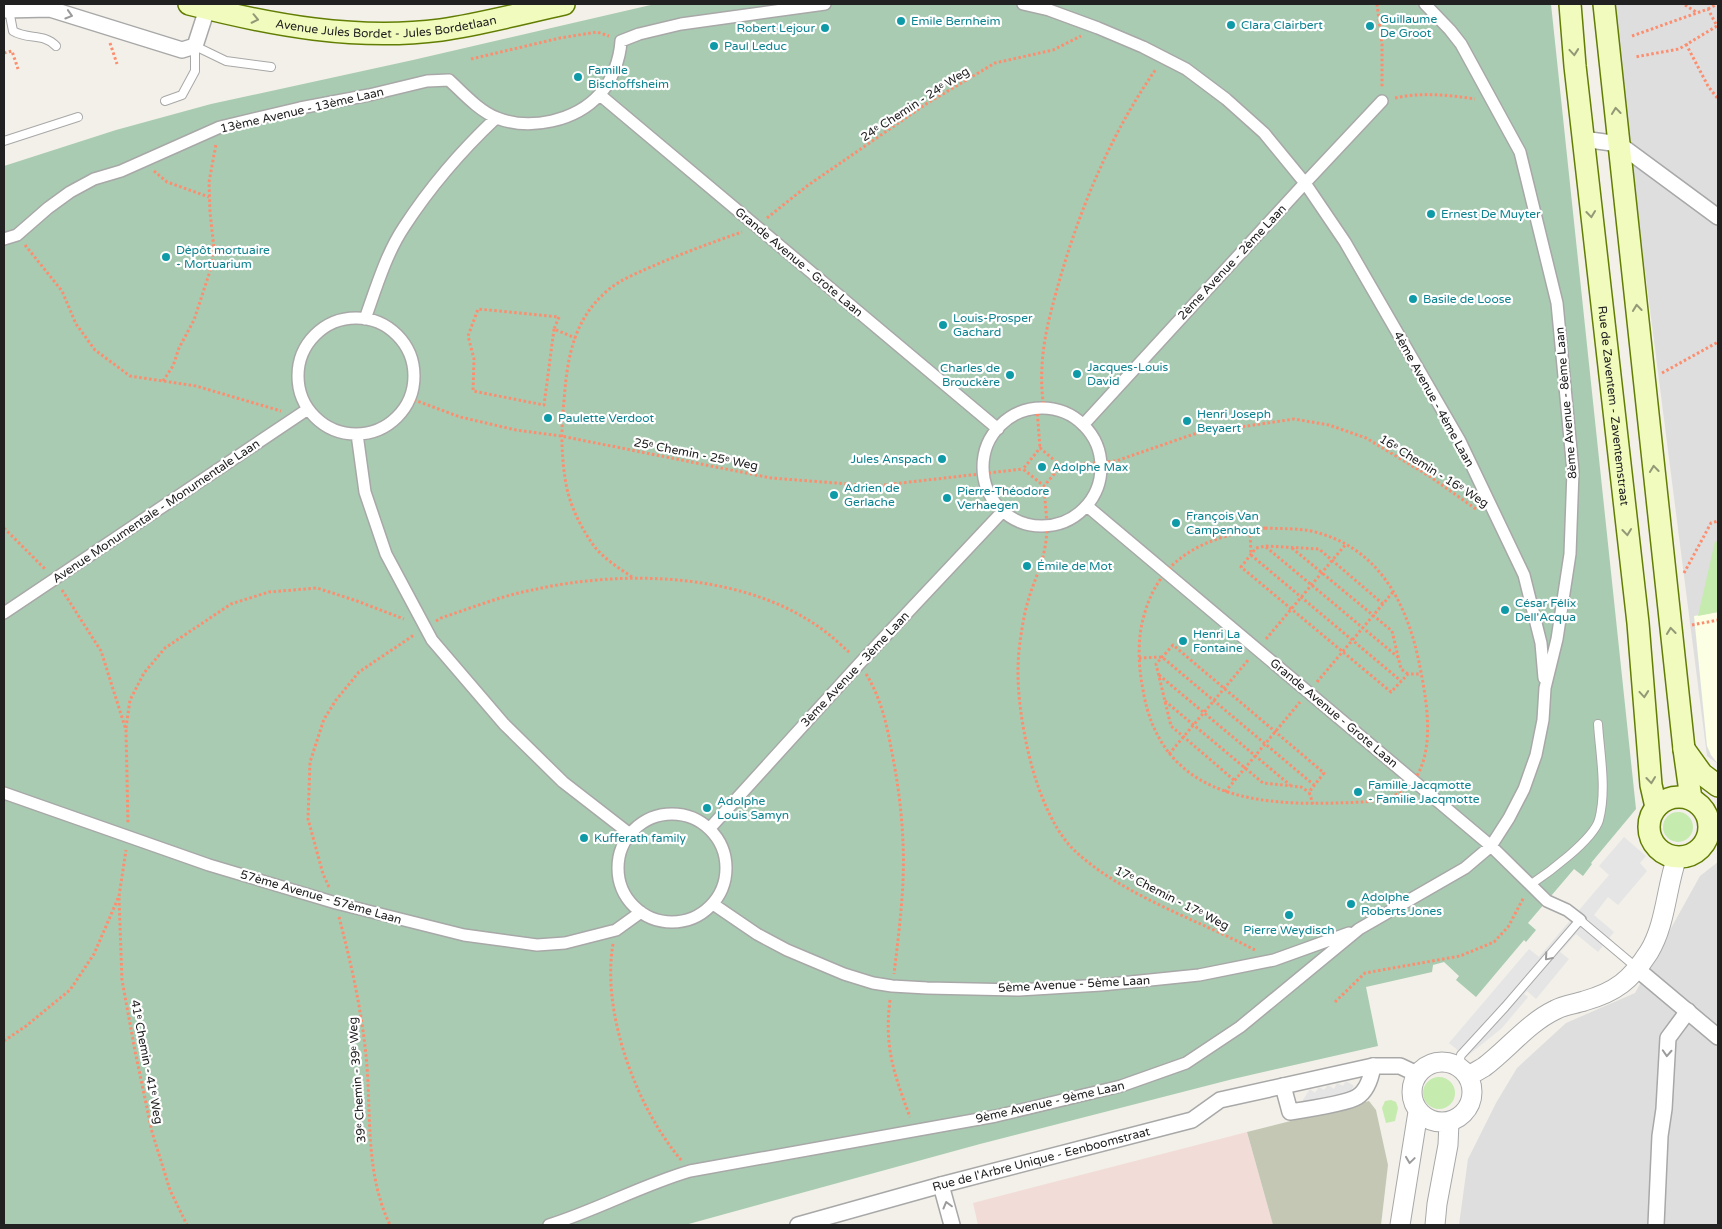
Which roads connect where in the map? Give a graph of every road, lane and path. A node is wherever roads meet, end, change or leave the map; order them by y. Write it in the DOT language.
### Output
graph roads {
  1 [pos="564,4"];
  2 [pos="825,4"];
  3 [pos="1023,4"];
  4 [pos="1376,4"];
  5 [pos="1425,4"];
  6 [pos="1570,4"];
  7 [pos="1604,4"];
  8 [pos="1717,4"];
  9 [pos="201,5"];
  10 [pos="1685,5"];
  11 [pos="1708,9"];
  12 [pos="6,10"];
  13 [pos="1696,12"];
  14 [pos="1718,26"];
  15 [pos="1098,28"];
  16 [pos="1632,36"];
  17 [pos="621,41"];
  18 [pos="1686,44"];
  19 [pos="56,46"];
  20 [pos="195,46"];
  21 [pos="4,53"];
  22 [pos="1635,57"];
  23 [pos="1164,58"];
  24 [pos="471,59"];
  25 [pos="271,67"];
  26 [pos="18,69"];
  27 [pos="600,94"];
  28 [pos="1718,99"];
  29 [pos="165,101"];
  30 [pos="1382,101"];
  31 [pos="1495,104"];
  32 [pos="78,117"];
  33 [pos="496,118"];
  34 [pos="220,127"];
  35 [pos="1583,139"];
  36 [pos="4,141"];
  37 [pos="1619,144"];
  38 [pos="139,163"];
  39 [pos="1304,183"];
  40 [pos="209,197"];
  41 [pos="1718,217"];
  42 [pos="757,226"];
  43 [pos="17,236"];
  44 [pos="4,239"];
  45 [pos="365,319"];
  46 [pos="554,329"];
  47 [pos="575,338"];
  48 [pos="1718,342"];
  49 [pos="1659,374"];
  50 [pos="163,381"];
  51 [pos="409,398"];
  52 [pos="308,408"];
  53 [pos="1040,409"];
  54 [pos="296,416"];
  55 [pos="1083,425"];
  56 [pos="998,429"];
  57 [pos="357,434"];
  58 [pos="561,436"];
  59 [pos="1040,448"];
  60 [pos="1101,462"];
  61 [pos="1061,466"];
  62 [pos="1023,469"];
  63 [pos="984,473"];
  64 [pos="1044,486"];
  65 [pos="1087,506"];
  66 [pos="1002,511"];
  67 [pos="1497,520"];
  68 [pos="1718,521"];
  69 [pos="1047,526"];
  70 [pos="4,528"];
  71 [pos="1250,530"];
  72 [pos="1266,546"];
  73 [pos="1292,548"];
  74 [pos="1251,555"];
  75 [pos="1166,572"];
  76 [pos="1684,573"];
  77 [pos="633,578"];
  78 [pos="55,579"];
  79 [pos="1383,604"];
  80 [pos="4,613"];
  81 [pos="1718,620"];
  82 [pos="1692,625"];
  83 [pos="426,628"];
  84 [pos="1162,657"];
  85 [pos="1139,658"];
  86 [pos="1399,658"];
  87 [pos="860,663"];
  88 [pos="1158,674"];
  89 [pos="1408,674"];
  90 [pos="1421,674"];
  91 [pos="1401,681"];
  92 [pos="1545,688"];
  93 [pos="1165,701"];
  94 [pos="1598,724"];
  95 [pos="126,730"];
  96 [pos="1684,749"];
  97 [pos="1234,780"];
  98 [pos="1414,781"];
  99 [pos="1314,785"];
  100 [pos="1290,786"];
  101 [pos="1718,786"];
  102 [pos="1309,792"];
  103 [pos="4,793"];
  104 [pos="1314,804"];
  105 [pos="1656,807"];
  106 [pos="1708,813"];
  107 [pos="710,828"];
  108 [pos="630,834"];
  109 [pos="128,836"];
  110 [pos="1491,846"];
  111 [pos="1677,857"];
  112 [pos="1530,885"];
  113 [pos="119,896"];
  114 [pos="336,903"];
  115 [pos="713,904"];
  116 [pos="641,912"];
  117 [pos="1580,920"];
  118 [pos="1359,929"];
  119 [pos="616,930"];
  120 [pos="1274,960"];
  121 [pos="1637,969"];
  122 [pos="892,986"];
  123 [pos="1335,1002"];
  124 [pos="1688,1011"];
  125 [pos="1718,1037"];
  126 [pos="4,1041"];
  127 [pos="1373,1066"];
  128 [pos="1463,1071"];
  129 [pos="1417,1074"];
  130 [pos="1282,1086"];
  131 [pos="1418,1112"];
  132 [pos="1449,1122"];
  133 [pos="916,1130"];
  134 [pos="690,1171"];
  135 [pos="941,1185"];
  136 [pos="187,1225"];
  137 [pos="390,1225"];
  138 [pos="549,1225"];
  139 [pos="798,1225"];
  140 [pos="952,1225"];
  141 [pos="1400,1225"];
  142 [pos="1435,1225"];
  143 [pos="1656,1225"];
  9 -- 1 [label="main road, Avenue Jules Bordet - Jules Bordetlaan, one-way"];
  2 -- 17 [label="street"];
  3 -- 15 [label="street, 4ème Avenue - 4ème Laan"];
  4 -- 30 [label="path"];
  5 -- 31 [label="street, 8ème Avenue - 8ème Laan"];
  6 -- 35 [label="main road, Rue de Zaventem - Zaventemstraat, one-way"];
  37 -- 7 [label="main road, one-way"];
  8 -- 11 [label="path"];
  9 -- 20 [label="street, Avenue Jules Bordet - Jules Bordetlaan"];
  10 -- 13 [label="path"];
  11 -- 13 [label="path"];
  11 -- 14 [label="path"];
  12 -- 19 [label="lane"];
  12 -- 20 [label="street, one-way"];
  13 -- 16 [label="path"];
  14 -- 18 [label="path"];
  15 -- 23 [label="street, 4ème Avenue - 4ème Laan"];
  15 -- 42 [label="path, 24ᵉ Chemin - 24ᵉ Weg"];
  17 -- 24 [label="path"];
  17 -- 27 [label="street"];
  18 -- 22 [label="path"];
  18 -- 28 [label="path"];
  20 -- 25 [label="lane"];
  20 -- 29 [label="lane"];
  21 -- 26 [label="path"];
  23 -- 39 [label="street, 4ème Avenue - 4ème Laan"];
  23 -- 53 [label="path"];
  27 -- 33 [label="street"];
  27 -- 42 [label="street, Grande Avenue - Grote Laan"];
  30 -- 31 [label="path"];
  30 -- 39 [label="street, 2ème Avenue - 2ème Laan"];
  31 -- 92 [label="street, 8ème Avenue - 8ème Laan"];
  32 -- 36 [label="lane"];
  33 -- 34 [label="street, 13ème Avenue - 13ème Laan"];
  33 -- 45 [label="street"];
  34 -- 38 [label="street, 13ème Avenue - 13ème Laan"];
  34 -- 40 [label="path"];
  35 -- 37 [label="street"];
  35 -- 105 [label="main road, Rue de Zaventem - Zaventemstraat, one-way"];
  37 -- 41 [label="street"];
  96 -- 37 [label="main road, one-way"];
  38 -- 40 [label="path"];
  38 -- 43 [label="street, 13ème Avenue - 13ème Laan"];
  39 -- 55 [label="street, 2ème Avenue - 2ème Laan"];
  39 -- 67 [label="street, 4ème Avenue - 4ème Laan"];
  40 -- 50 [label="path"];
  42 -- 47 [label="path, 24ᵉ Chemin - 24ᵉ Weg"];
  42 -- 56 [label="street, Grande Avenue - Grote Laan"];
  43 -- 44 [label="street, 13ème Avenue - 13ème Laan"];
  43 -- 50 [label="path"];
  45 -- 51 [label="street"];
  45 -- 52 [label="street"];
  46 -- 46 [label="path"];
  46 -- 47 [label="path"];
  47 -- 58 [label="path, 24ᵉ Chemin - 24ᵉ Weg"];
  48 -- 49 [label="path"];
  50 -- 54 [label="path"];
  51 -- 57 [label="street"];
  51 -- 58 [label="path, 25ᵉ Chemin - 25ᵉ Weg"];
  52 -- 54 [label="street, Avenue Monumentale - Monumentale Laan"];
  52 -- 57 [label="street"];
  53 -- 55 [label="street"];
  53 -- 56 [label="street"];
  53 -- 59 [label="path"];
  54 -- 78 [label="street, Avenue Monumentale - Monumentale Laan"];
  55 -- 60 [label="street"];
  56 -- 63 [label="street"];
  57 -- 83 [label="street"];
  58 -- 63 [label="path, 25ᵉ Chemin - 25ᵉ Weg"];
  58 -- 77 [label="path, 24ᵉ Chemin - 24ᵉ Weg"];
  59 -- 61 [label="path"];
  59 -- 62 [label="path"];
  60 -- 61 [label="path, 16ᵉ Chemin - 16ᵉ Weg"];
  60 -- 65 [label="street"];
  60 -- 67 [label="path, 16ᵉ Chemin - 16ᵉ Weg"];
  61 -- 64 [label="path"];
  62 -- 63 [label="path, 25ᵉ Chemin - 25ᵉ Weg"];
  62 -- 64 [label="path"];
  63 -- 66 [label="street"];
  64 -- 69 [label="path, 17ᵉ Chemin - 17ᵉ Weg"];
  65 -- 69 [label="street"];
  65 -- 75 [label="street, Grande Avenue - Grote Laan"];
  66 -- 69 [label="street"];
  66 -- 87 [label="street, 3ème Avenue - 3ème Laan"];
  67 -- 92 [label="street, 4ème Avenue - 4ème Laan"];
  68 -- 76 [label="path"];
  69 -- 120 [label="path, 17ᵉ Chemin - 17ᵉ Weg"];
  70 -- 78 [label="path"];
  71 -- 74 [label="path"];
  71 -- 75 [label="path"];
  71 -- 90 [label="path"];
  72 -- 73 [label="path"];
  72 -- 74 [label="path"];
  72 -- 86 [label="path"];
  73 -- 79 [label="path"];
  73 -- 86 [label="path"];
  74 -- 91 [label="path"];
  74 -- 91 [label="path"];
  75 -- 85 [label="path"];
  75 -- 98 [label="street, Grande Avenue - Grote Laan"];
  77 -- 83 [label="path, 39ᵉ Chemin - 39ᵉ Weg"];
  77 -- 87 [label="path, 39ᵉ Chemin - 39ᵉ Weg"];
  78 -- 80 [label="street, Avenue Monumentale - Monumentale Laan"];
  78 -- 95 [label="path"];
  81 -- 82 [label="path"];
  83 -- 95 [label="path"];
  83 -- 108 [label="street"];
  83 -- 114 [label="path, 39ᵉ Chemin - 39ᵉ Weg"];
  84 -- 85 [label="path"];
  84 -- 88 [label="path"];
  84 -- 99 [label="path"];
  84 -- 99 [label="path"];
  85 -- 104 [label="path"];
  86 -- 89 [label="path"];
  87 -- 107 [label="street, 3ème Avenue - 3ème Laan"];
  87 -- 122 [label="path, 39ᵉ Chemin - 39ᵉ Weg"];
  88 -- 93 [label="path"];
  88 -- 100 [label="path"];
  89 -- 90 [label="path"];
  89 -- 91 [label="path"];
  90 -- 98 [label="path"];
  92 -- 110 [label="street, 8ème Avenue - 8ème Laan"];
  93 -- 97 [label="path"];
  93 -- 100 [label="path"];
  94 -- 112 [label="lane"];
  95 -- 109 [label="path"];
  96 -- 101 [label="main road"];
  96 -- 106 [label="main road"];
  98 -- 104 [label="path"];
  98 -- 110 [label="street, Grande Avenue - Grote Laan"];
  99 -- 102 [label="path"];
  100 -- 102 [label="path"];
  102 -- 104 [label="path"];
  103 -- 109 [label="street, 57ème Avenue - 57ème Laan"];
  105 -- 106 [label="main road"];
  105 -- 111 [label="main road"];
  106 -- 111 [label="main road"];
  107 -- 108 [label="street"];
  107 -- 115 [label="street"];
  108 -- 116 [label="street"];
  109 -- 113 [label="path"];
  109 -- 114 [label="street, 57ème Avenue - 57ème Laan"];
  110 -- 112 [label="street, Grande Avenue - Grote Laan"];
  110 -- 118 [label="street, 9ème Avenue - 9ème Laan"];
  111 -- 121 [label="street"];
  112 -- 117 [label="street, Grande Avenue - Grote Laan"];
  112 -- 123 [label="path"];
  113 -- 126 [label="path"];
  113 -- 136 [label="path, 41ᵉ Chemin - 41ᵉ Weg"];
  114 -- 119 [label="street, 57ème Avenue - 57ème Laan"];
  114 -- 137 [label="path, 39ᵉ Chemin - 39ᵉ Weg"];
  115 -- 116 [label="street"];
  115 -- 122 [label="street, 5ème Avenue - 5ème Laan"];
  116 -- 119 [label="street, 57ème Avenue - 57ème Laan"];
  117 -- 121 [label="lane"];
  117 -- 128 [label="lane, one-way"];
  118 -- 120 [label="street, 5ème Avenue - 5ème Laan"];
  118 -- 133 [label="street, 9ème Avenue - 9ème Laan"];
  119 -- 134 [label="path"];
  120 -- 122 [label="street, 5ème Avenue - 5ème Laan"];
  121 -- 124 [label="street"];
  121 -- 128 [label="street"];
  122 -- 133 [label="path, 39ᵉ Chemin - 39ᵉ Weg"];
  124 -- 125 [label="street"];
  124 -- 143 [label="street, one-way"];
  127 -- 129 [label="street, Rue de l'Arbre Unique - Eenboomstraat"];
  127 -- 130 [label="street, Rue de l'Arbre Unique - Eenboomstraat"];
  127 -- 130 [label="street"];
  128 -- 129 [label="street"];
  128 -- 132 [label="street"];
  129 -- 131 [label="street"];
  130 -- 135 [label="street, Rue de l'Arbre Unique - Eenboomstraat"];
  131 -- 132 [label="street"];
  131 -- 141 [label="street, one-way"];
  132 -- 142 [label="street"];
  133 -- 134 [label="street, 9ème Avenue - 9ème Laan"];
  134 -- 138 [label="street, 9ème Avenue - 9ème Laan"];
  135 -- 139 [label="street, Rue de l'Arbre Unique - Eenboomstraat"];
  140 -- 135 [label="street, one-way"];
}
